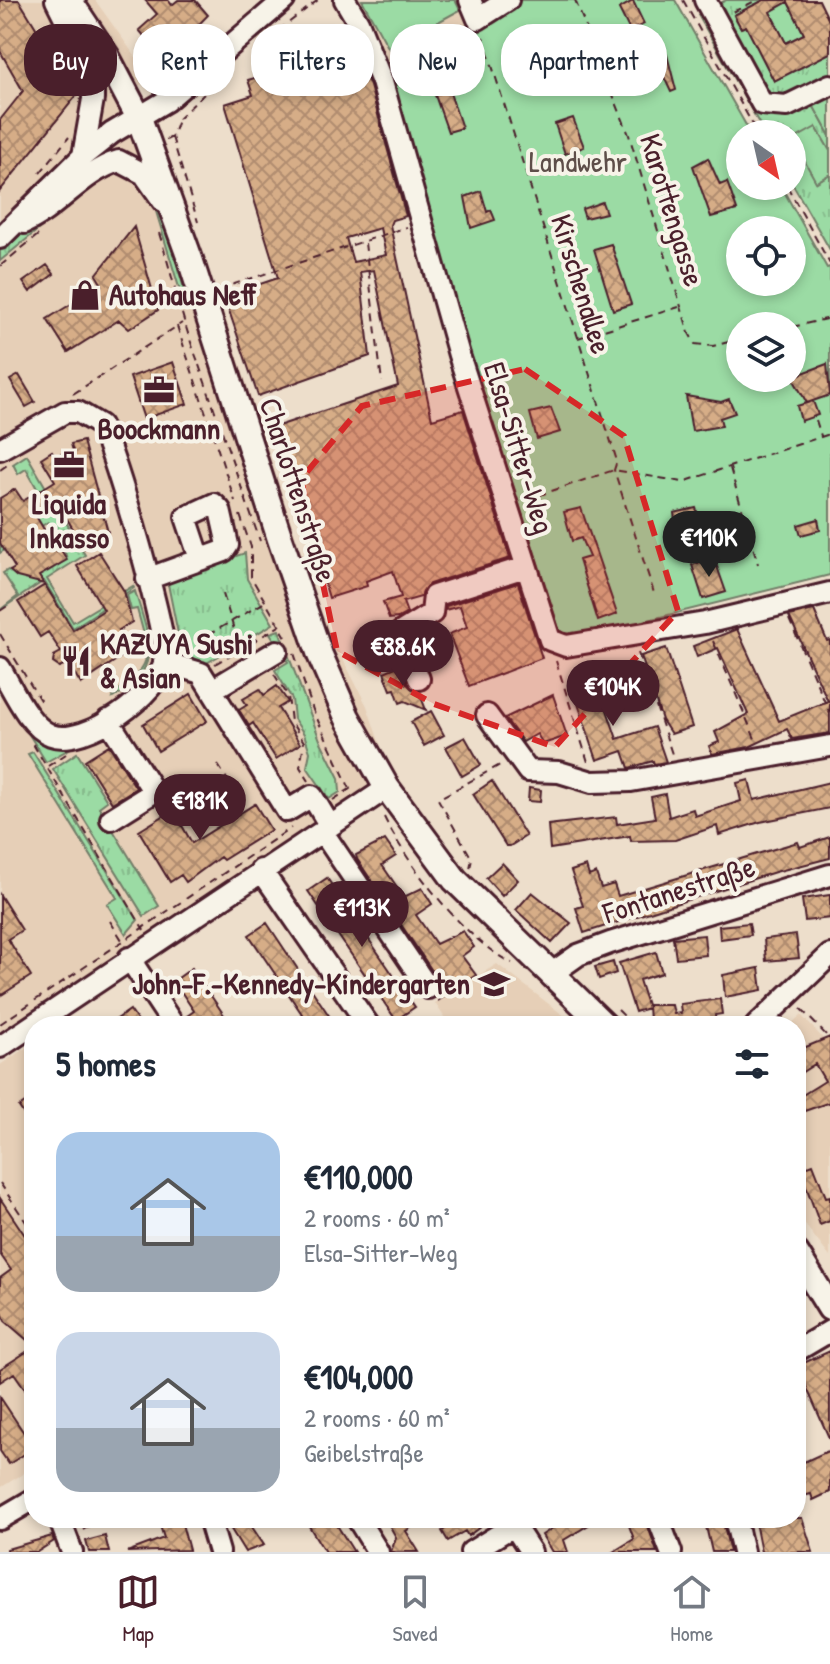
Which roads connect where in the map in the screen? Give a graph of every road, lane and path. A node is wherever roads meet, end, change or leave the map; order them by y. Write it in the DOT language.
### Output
graph roads {
  1 [pos="56,0"];
  2 [pos="69,0"];
  3 [pos="284,0"];
  4 [pos="318,0"];
  5 [pos="345,0"];
  6 [pos="508,0"];
  7 [pos="575,0"];
  8 [pos="683,0"];
  9 [pos="705,0"];
  10 [pos="757,0"];
  11 [pos="474,10"];
  12 [pos="717,20"];
  13 [pos="250,52"];
  14 [pos="382,82"];
  15 [pos="830,85"];
  16 [pos="202,96"];
  17 [pos="139,118"];
  18 [pos="178,119"];
  19 [pos="750,120"];
  20 [pos="70,135"];
  21 [pos="172,137"];
  22 [pos="83,156"];
  23 [pos="37,177"];
  24 [pos="795,200"];
  25 [pos="423,221"];
  26 [pos="167,224"];
  27 [pos="201,232"];
  28 [pos="5,233"];
  29 [pos="39,234"];
  30 [pos="365,242"];
  31 [pos="830,264"];
  32 [pos="0,266"];
  33 [pos="201,295"];
  34 [pos="680,307"];
  35 [pos="830,318"];
  36 [pos="183,322"];
  37 [pos="806,324"];
  38 [pos="177,326"];
  39 [pos="577,338"];
  40 [pos="726,343"];
  41 [pos="226,375"];
  42 [pos="382,382"];
  43 [pos="73,411"];
  44 [pos="816,420"];
  45 [pos="830,434"];
  46 [pos="821,437"];
  47 [pos="9,454"];
  48 [pos="730,467"];
  49 [pos="0,470"];
  50 [pos="614,470"];
  51 [pos="506,506"];
  52 [pos="200,559"];
  53 [pos="758,564"];
  54 [pos="525,567"];
  55 [pos="147,579"];
  56 [pos="830,593"];
  57 [pos="223,594"];
  58 [pos="655,596"];
  59 [pos="267,601"];
  60 [pos="4,603"];
  61 [pos="783,606"];
  62 [pos="0,611"];
  63 [pos="232,622"];
  64 [pos="705,623"];
  65 [pos="0,634"];
  66 [pos="632,635"];
  67 [pos="555,644"];
  68 [pos="240,649"];
  69 [pos="271,654"];
  70 [pos="164,656"];
  71 [pos="0,668"];
  72 [pos="419,679"];
  73 [pos="212,690"];
  74 [pos="43,707"];
  75 [pos="830,714"];
  76 [pos="487,715"];
  77 [pos="108,720"];
  78 [pos="830,746"];
  79 [pos="515,756"];
  80 [pos="762,757"];
  81 [pos="218,765"];
  82 [pos="47,766"];
  83 [pos="678,773"];
  84 [pos="227,779"];
  85 [pos="308,780"];
  86 [pos="592,782"];
  87 [pos="387,788"];
  88 [pos="355,798"];
  89 [pos="111,819"];
  90 [pos="324,822"];
  91 [pos="296,825"];
  92 [pos="461,869"];
  93 [pos="261,870"];
  94 [pos="830,875"];
  95 [pos="110,921"];
  96 [pos="143,925"];
  97 [pos="133,950"];
  98 [pos="830,955"];
  99 [pos="551,974"];
  100 [pos="428,988"];
  101 [pos="789,997"];
  102 [pos="608,1015"];
  103 [pos="43,1016"];
  104 [pos="169,1016"];
  105 [pos="362,1016"];
  106 [pos="767,1016"];
  107 [pos="0,1024"];
  108 [pos="24,1029"];
  109 [pos="830,1039"];
  110 [pos="0,1047"];
  111 [pos="0,1183"];
  112 [pos="24,1219"];
  113 [pos="806,1269"];
  114 [pos="830,1308"];
  115 [pos="830,1331"];
  116 [pos="806,1345"];
  117 [pos="24,1505"];
  118 [pos="0,1519"];
  119 [pos="90,1528"];
  120 [pos="212,1528"];
  121 [pos="363,1528"];
  122 [pos="506,1528"];
  123 [pos="519,1528"];
  124 [pos="662,1528"];
  125 [pos="737,1528"];
  126 [pos="71,1546"];
  127 [pos="219,1552"];
  128 [pos="378,1552"];
  129 [pos="471,1552"];
  130 [pos="531,1552"];
  131 [pos="671,1552"];
  132 [pos="743,1552"];
  1 -- 22 [label="street"];
  2 -- 17 [label="main road, Charlottenstraße"];
  3 -- 17 [label="street"];
  4 -- 13 [label="path"];
  5 -- 14 [label="street, Elsa-Sitter-Weg"];
  6 -- 11 [label="street"];
  7 -- 34 [label="path, Karottengasse"];
  8 -- 19 [label="path"];
  9 -- 12 [label="street"];
  10 -- 12 [label="path"];
  11 -- 14 [label="path"];
  11 -- 39 [label="path, Kirschenallee"];
  12 -- 15 [label="street"];
  14 -- 25 [label="street, Elsa-Sitter-Weg"];
  16 -- 18 [label="path"];
  17 -- 22 [label="street"];
  17 -- 26 [label="main road, Charlottenstraße"];
  20 -- 23 [label="path"];
  21 -- 27 [label="path"];
  22 -- 28 [label="street"];
  24 -- 31 [label="path"];
  25 -- 30 [label="path"];
  25 -- 51 [label="street, Elsa-Sitter-Weg"];
  26 -- 28 [label="street"];
  26 -- 33 [label="main road, Charlottenstraße"];
  26 -- 36 [label="path"];
  29 -- 32 [label="path"];
  30 -- 33 [label="path"];
  30 -- 42 [label="path"];
  33 -- 41 [label="main road, Charlottenstraße"];
  34 -- 39 [label="path"];
  34 -- 40 [label="path, Karottengasse"];
  35 -- 37 [label="path"];
  36 -- 38 [label="path"];
  36 -- 41 [label="path"];
  38 -- 43 [label="path"];
  38 -- 59 [label="path"];
  39 -- 50 [label="path, Kirschenallee"];
  41 -- 87 [label="main road, Charlottenstraße"];
  43 -- 47 [label="street"];
  43 -- 55 [label="street"];
  44 -- 46 [label="path"];
  45 -- 46 [label="path"];
  46 -- 48 [label="path"];
  47 -- 49 [label="path"];
  48 -- 50 [label="path"];
  48 -- 53 [label="path"];
  50 -- 51 [label="path"];
  50 -- 58 [label="path, Kirschenallee"];
  51 -- 54 [label="street, Elsa-Sitter-Weg"];
  52 -- 55 [label="street"];
  54 -- 67 [label="street, Elsa-Sitter-Weg"];
  54 -- 72 [label="street"];
  55 -- 70 [label="street"];
  56 -- 61 [label="street"];
  57 -- 63 [label="path"];
  59 -- 63 [label="path"];
  59 -- 88 [label="path"];
  60 -- 62 [label="path"];
  61 -- 64 [label="street"];
  61 -- 75 [label="path"];
  63 -- 68 [label="path"];
  63 -- 70 [label="path"];
  64 -- 66 [label="street"];
  64 -- 80 [label="path"];
  65 -- 74 [label="path"];
  66 -- 67 [label="street"];
  66 -- 83 [label="path"];
  67 -- 86 [label="path"];
  69 -- 73 [label="street"];
  69 -- 85 [label="path"];
  70 -- 73 [label="street"];
  70 -- 77 [label="street"];
  71 -- 77 [label="street"];
  73 -- 90 [label="street"];
  76 -- 79 [label="street"];
  77 -- 89 [label="street"];
  78 -- 80 [label="street"];
  79 -- 86 [label="street"];
  79 -- 92 [label="path"];
  80 -- 83 [label="street"];
  81 -- 84 [label="path"];
  82 -- 96 [label="path"];
  83 -- 86 [label="street"];
  87 -- 88 [label="street"];
  87 -- 92 [label="main road, Charlottenstraße"];
  88 -- 90 [label="street"];
  88 -- 90 [label="path"];
  90 -- 93 [label="street"];
  90 -- 100 [label="street"];
  91 -- 96 [label="path"];
  92 -- 99 [label="main road, Charlottenstraße"];
  93 -- 97 [label="street"];
  93 -- 105 [label="street"];
  94 -- 99 [label="street, Fontanestraße"];
  95 -- 97 [label="path"];
  96 -- 97 [label="path"];
  96 -- 97 [label="path"];
  97 -- 103 [label="street"];
  97 -- 104 [label="street"];
  97 -- 107 [label="path"];
  98 -- 101 [label="street"];
  99 -- 102 [label="main road, Charlottenstraße"];
  101 -- 106 [label="street"];
  101 -- 109 [label="path"];
  108 -- 110 [label="street"];
  111 -- 112 [label="path"];
  113 -- 114 [label="main road"];
  115 -- 116 [label="street"];
  117 -- 118 [label="street"];
  119 -- 126 [label="path"];
  120 -- 127 [label="street"];
  121 -- 128 [label="street"];
  122 -- 129 [label="street"];
  123 -- 130 [label="street"];
  124 -- 131 [label="street"];
  125 -- 132 [label="street"];
}
